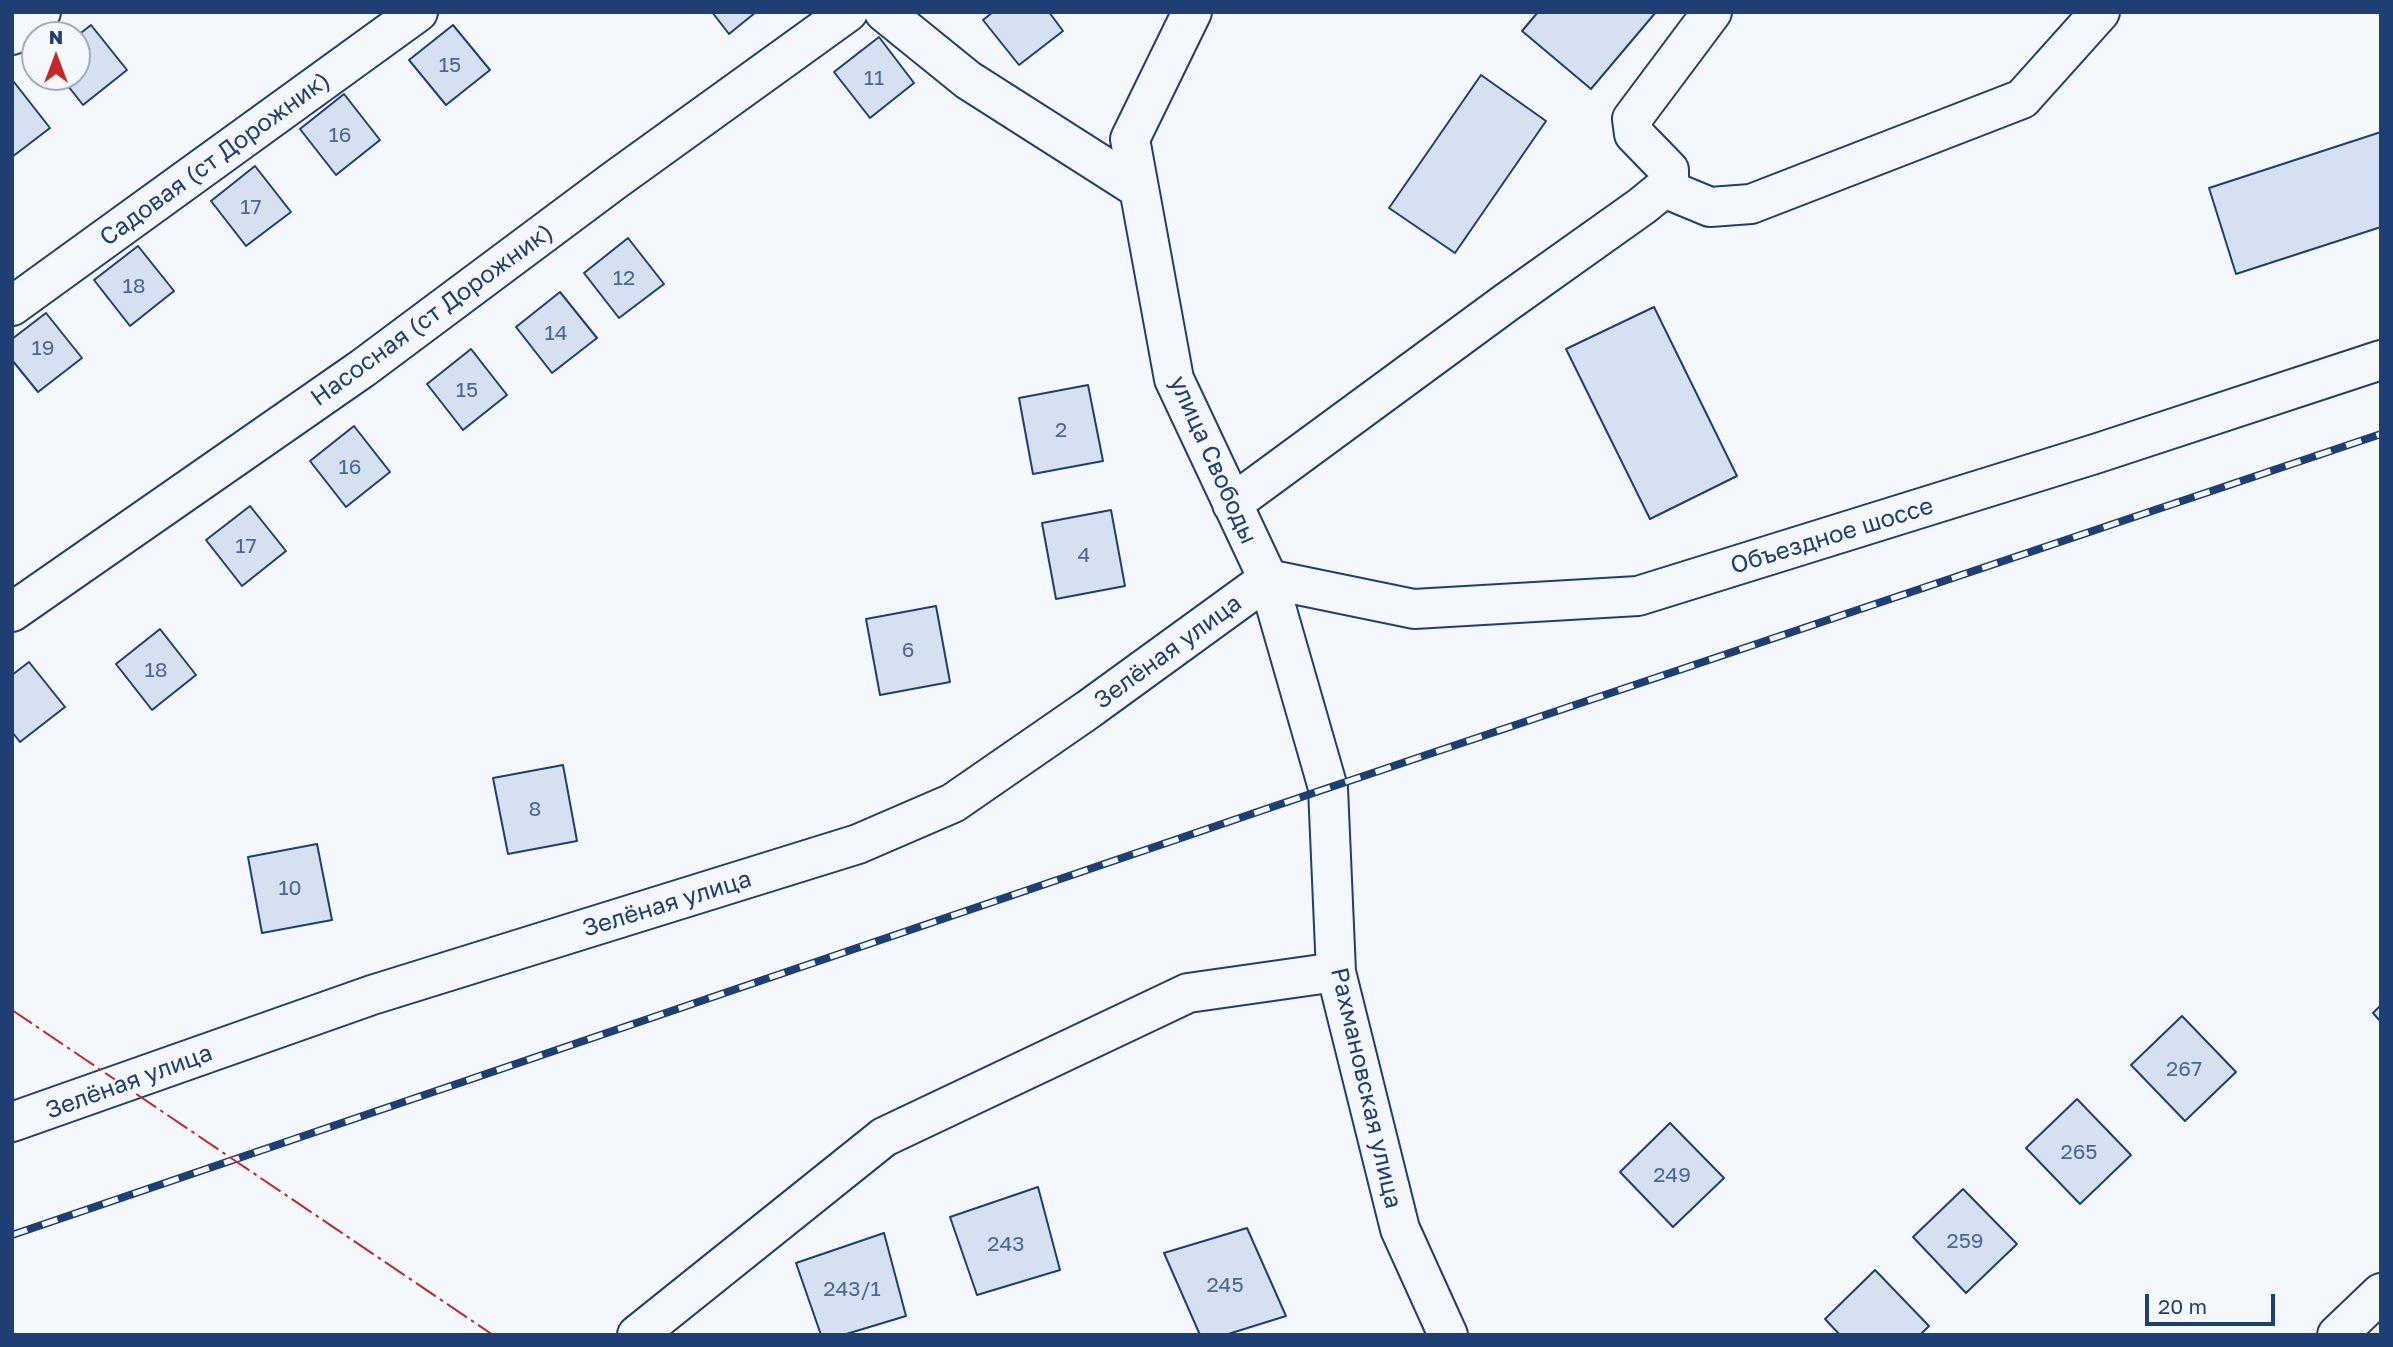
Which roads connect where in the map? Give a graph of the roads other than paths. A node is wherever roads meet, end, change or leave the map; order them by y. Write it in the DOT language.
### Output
graph roads {
  1 [pos="41,12"];
  2 [pos="418,12"];
  3 [pos="848,12"];
  4 [pos="884,12"];
  5 [pos="1192,12"];
  6 [pos="1712,12"];
  7 [pos="2100,12"];
  8 [pos="12,34"];
  9 [pos="1664,188"];
  10 [pos="1139,189"];
  11 [pos="12,306"];
  12 [pos="2381,360"];
  13 [pos="1232,504"];
  14 [pos="1268,579"];
  15 [pos="12,612"];
  16 [pos="1328,788"];
  17 [pos="1336,972"];
  18 [pos="12,1122"];
  19 [pos="2381,1293"];
  20 [pos="637,1335"];
  21 [pos="1448,1335"];
  22 [pos="2337,1335"];
  1 -- 8 [label="street"];
  2 -- 11 [label="street, Садовая (ст Дорожник)"];
  3 -- 15 [label="street, Насосная (ст Дорожник)"];
  4 -- 10 [label="street"];
  5 -- 10 [label="street, улица Свободы"];
  6 -- 9 [label="street"];
  7 -- 9 [label="street"];
  9 -- 13 [label="street"];
  10 -- 13 [label="street, улица Свободы"];
  12 -- 14 [label="street, Объездное шоссе"];
  13 -- 14 [label="street, улица Свободы"];
  14 -- 16 [label="street, улица Свободы"];
  14 -- 18 [label="street, Зелёная улица"];
  16 -- 17 [label="street, Рахмановская улица"];
  17 -- 20 [label="street"];
  17 -- 21 [label="street, Рахмановская улица"];
  19 -- 22 [label="street"];
}
